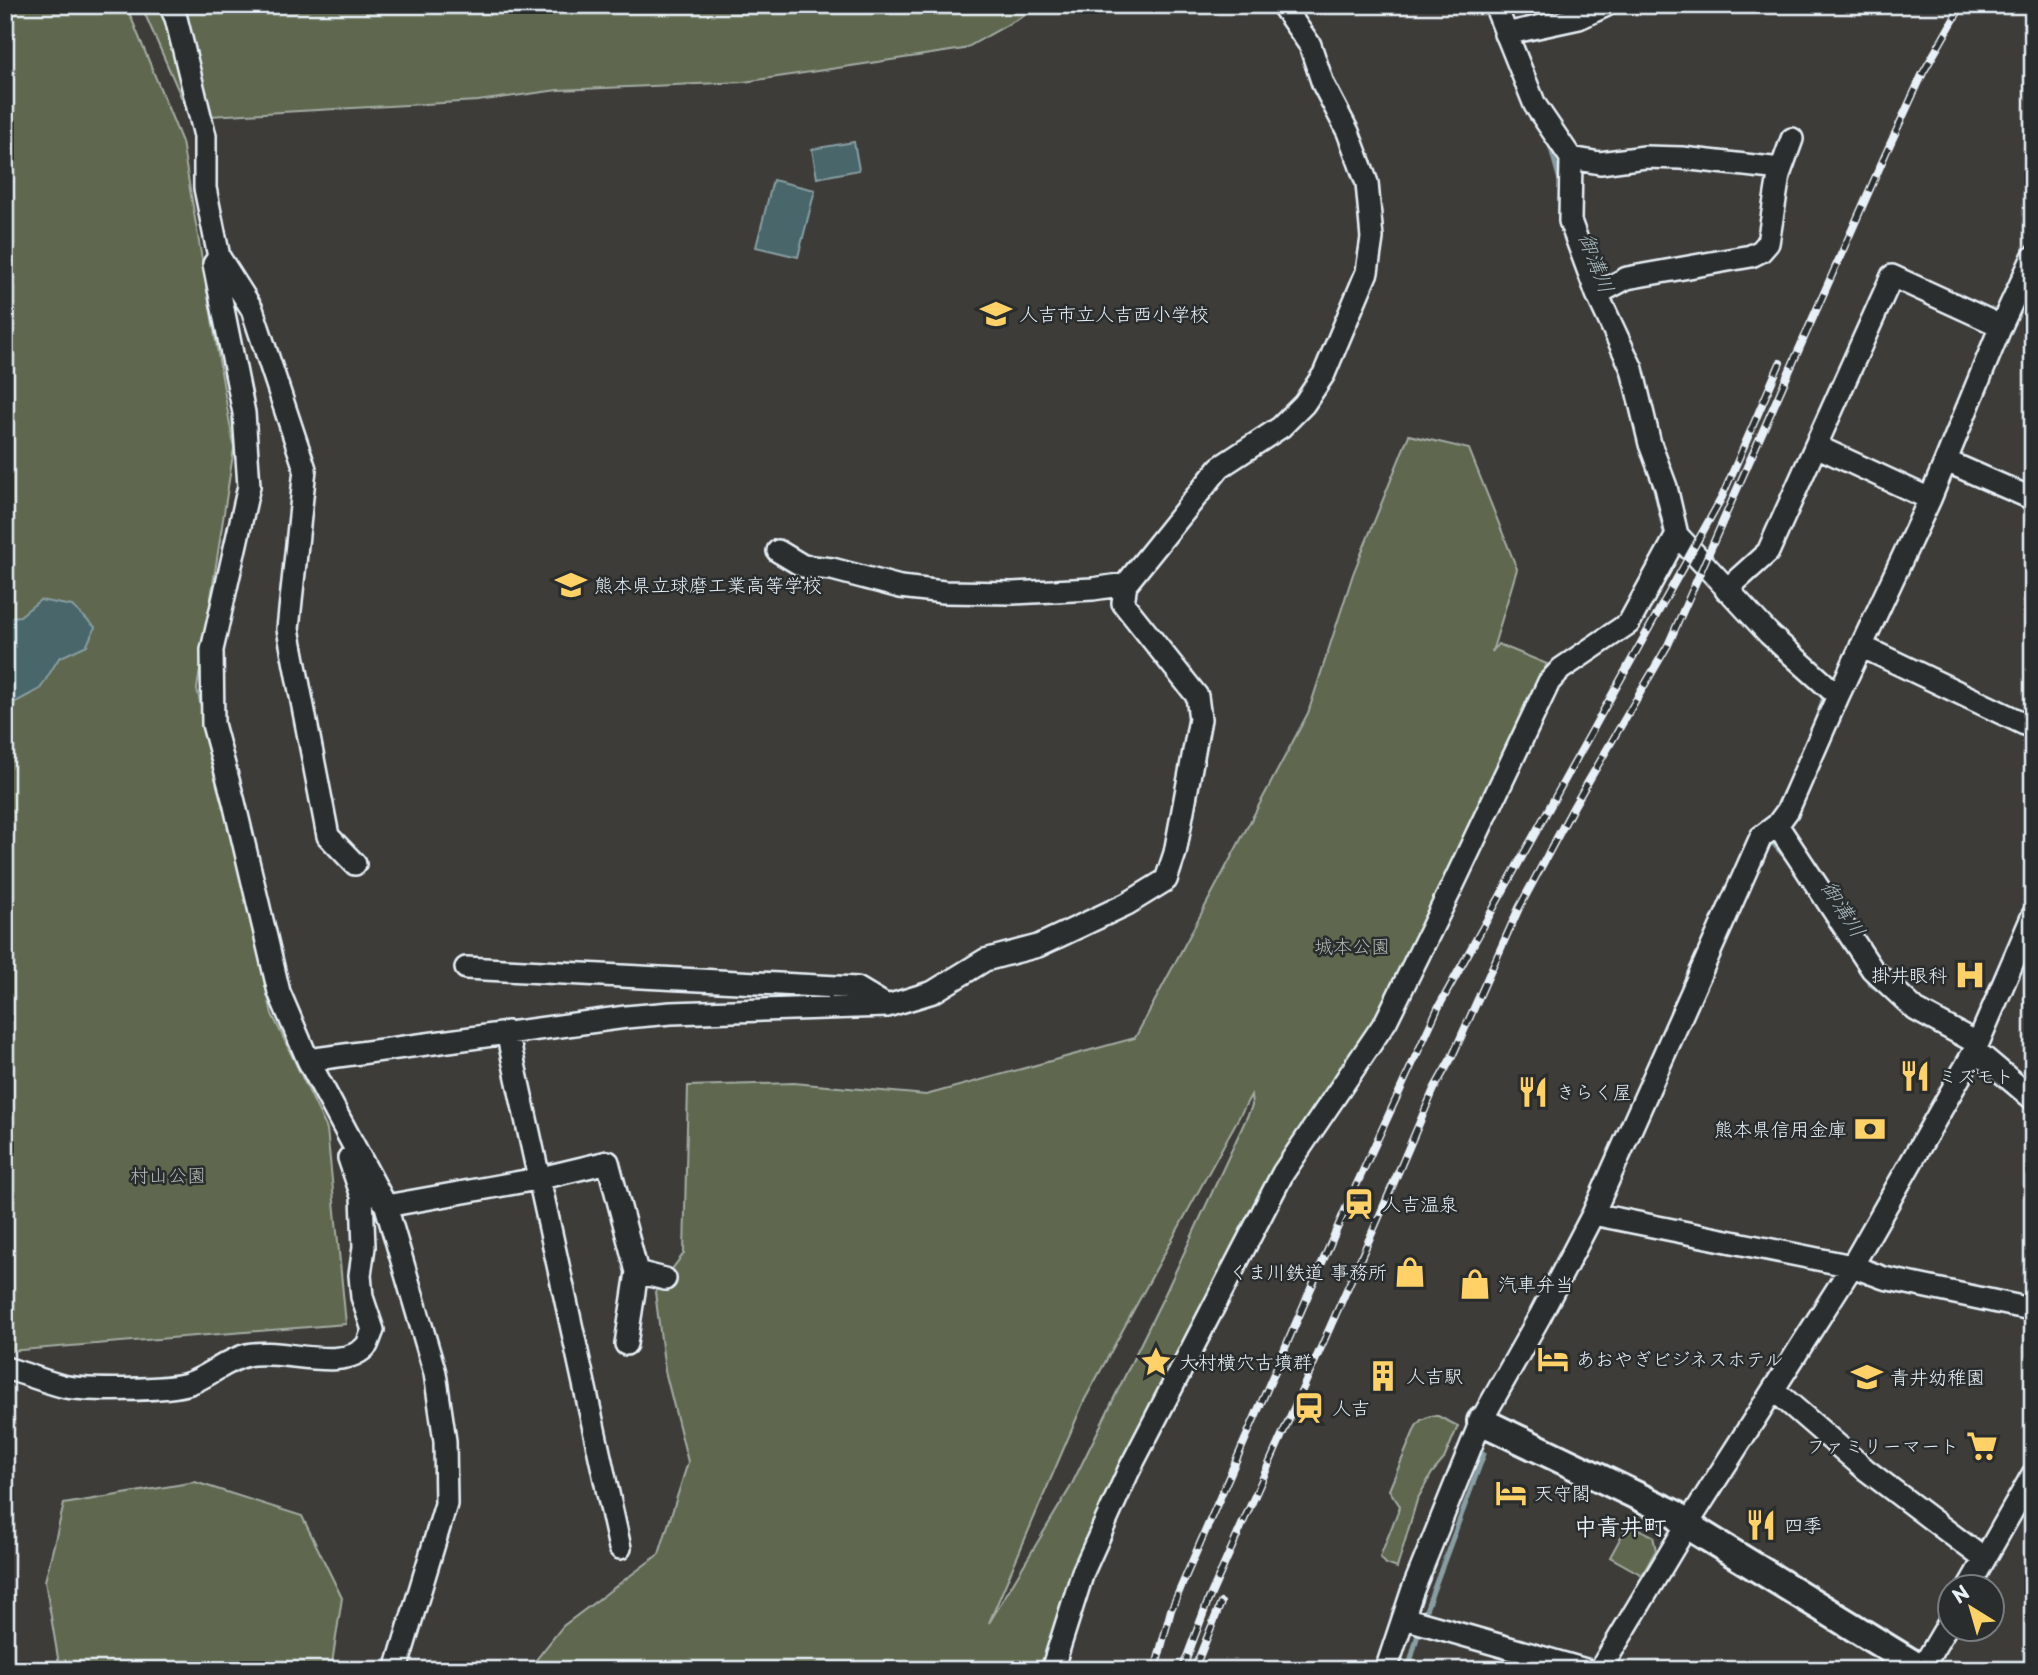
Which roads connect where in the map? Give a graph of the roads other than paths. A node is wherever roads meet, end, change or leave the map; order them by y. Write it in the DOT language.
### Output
graph roads {
  1 [pos="170,5"];
  2 [pos="1282,5"];
  3 [pos="1495,5"];
  4 [pos="1607,5"];
  5 [pos="1505,34"];
  6 [pos="1792,139"];
  7 [pos="1571,158"];
  8 [pos="1781,169"];
  9 [pos="219,257"];
  10 [pos="2030,269"];
  11 [pos="1597,294"];
  12 [pos="2001,326"];
  13 [pos="1816,446"];
  14 [pos="1946,461"];
  15 [pos="1930,499"];
  16 [pos="2033,499"];
  17 [pos="1677,535"];
  18 [pos="778,551"];
  19 [pos="1126,584"];
  20 [pos="1726,590"];
  21 [pos="1861,646"];
  22 [pos="1838,695"];
  23 [pos="2033,728"];
  24 [pos="1777,825"];
  25 [pos="355,864"];
  26 [pos="2033,915"];
  27 [pos="466,968"];
  28 [pos="887,1006"];
  29 [pos="507,1032"];
  30 [pos="1976,1046"];
  31 [pos="308,1060"];
  32 [pos="2033,1099"];
  33 [pos="340,1119"];
  34 [pos="537,1179"];
  35 [pos="386,1206"];
  36 [pos="1593,1214"];
  37 [pos="1852,1266"];
  38 [pos="637,1272"];
  39 [pos="665,1279"];
  40 [pos="2033,1312"];
  41 [pos="626,1343"];
  42 [pos="5,1368"];
  43 [pos="1773,1390"];
  44 [pos="1481,1421"];
  45 [pos="2033,1474"];
  46 [pos="1687,1525"];
  47 [pos="620,1548"];
  48 [pos="1984,1559"];
  49 [pos="1975,1574"];
  50 [pos="1404,1618"];
  51 [pos="1937,1643"];
  52 [pos="1922,1669"];
  53 [pos="396,1670"];
  54 [pos="1052,1670"];
  55 [pos="1387,1670"];
  56 [pos="1586,1670"];
  57 [pos="1600,1670"];
  1 -- 9 [label="street"];
  2 -- 19 [label="street"];
  3 -- 5 [label="street"];
  4 -- 5 [label="street"];
  5 -- 7 [label="street"];
  6 -- 8 [label="street"];
  7 -- 8 [label="street"];
  7 -- 11 [label="street"];
  8 -- 11 [label="street"];
  9 -- 25 [label="street"];
  9 -- 31 [label="street"];
  10 -- 12 [label="street"];
  11 -- 17 [label="street"];
  12 -- 13 [label="street"];
  12 -- 14 [label="street"];
  13 -- 15 [label="street"];
  13 -- 20 [label="street"];
  14 -- 15 [label="street"];
  14 -- 16 [label="street"];
  15 -- 21 [label="street"];
  17 -- 20 [label="street"];
  17 -- 54 [label="street"];
  18 -- 19 [label="street"];
  19 -- 28 [label="street"];
  20 -- 22 [label="street"];
  21 -- 22 [label="street"];
  21 -- 23 [label="street"];
  22 -- 24 [label="street"];
  24 -- 30 [label="street"];
  24 -- 36 [label="street"];
  26 -- 30 [label="street"];
  27 -- 28 [label="street"];
  28 -- 29 [label="street"];
  29 -- 31 [label="street"];
  29 -- 34 [label="street"];
  30 -- 32 [label="street"];
  30 -- 37 [label="street"];
  31 -- 33 [label="street"];
  33 -- 35 [label="street"];
  33 -- 42 [label="street"];
  34 -- 35 [label="street"];
  34 -- 38 [label="street"];
  34 -- 47 [label="street"];
  35 -- 53 [label="street"];
  36 -- 37 [label="street"];
  36 -- 44 [label="street"];
  37 -- 40 [label="street"];
  37 -- 43 [label="street"];
  38 -- 39 [label="street"];
  38 -- 41 [label="street"];
  43 -- 46 [label="street"];
  43 -- 48 [label="street"];
  44 -- 46 [label="main road"];
  44 -- 50 [label="street"];
  45 -- 48 [label="street"];
  46 -- 52 [label="main road"];
  46 -- 57 [label="street"];
  48 -- 49 [label="street"];
  50 -- 55 [label="street"];
  50 -- 56 [label="street"];
  51 -- 52 [label="street"];
}
